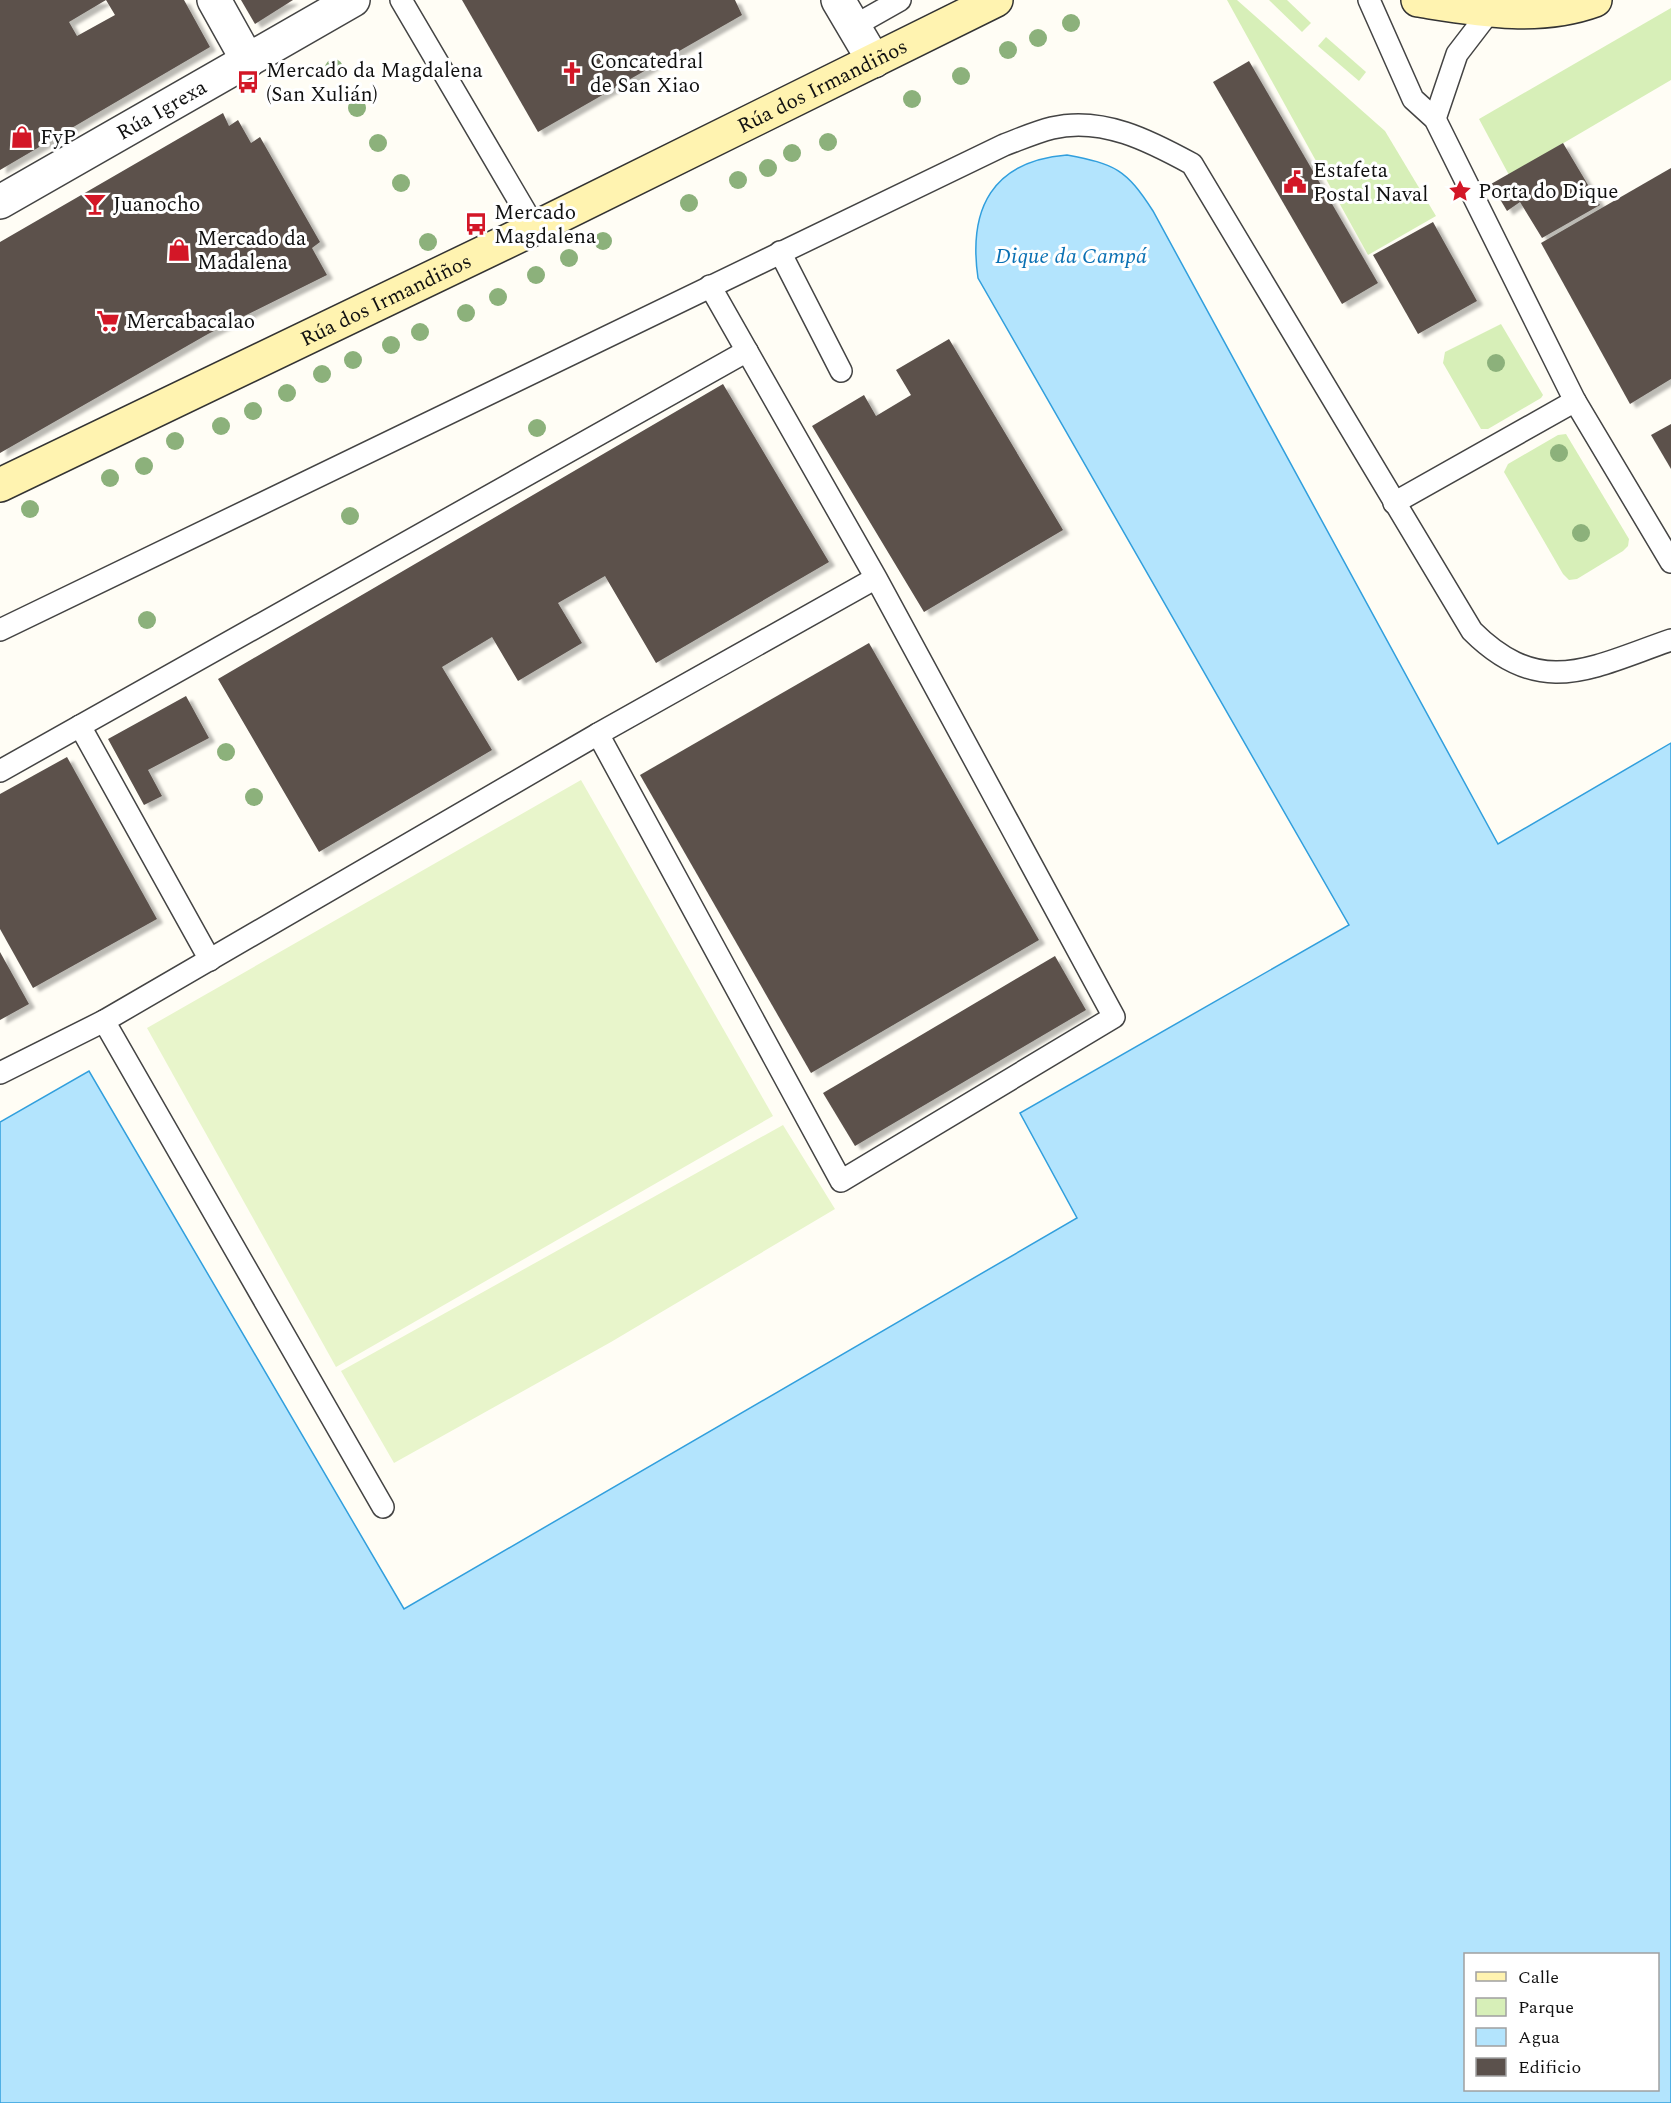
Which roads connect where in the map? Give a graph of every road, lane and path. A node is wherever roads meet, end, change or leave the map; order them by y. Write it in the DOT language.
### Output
graph roads {
  1 [pos="214,0"];
  2 [pos="353,0"];
  3 [pos="401,0"];
  4 [pos="900,0"];
  5 [pos="996,0"];
  6 [pos="1370,0"];
  7 [pos="1418,0"];
  8 [pos="1595,0"];
  9 [pos="1477,5"];
  10 [pos="846,13"];
  11 [pos="248,61"];
  12 [pos="874,61"];
  13 [pos="1435,119"];
  14 [pos="0,202"];
  15 [pos="535,228"];
  16 [pos="780,252"];
  17 [pos="710,286"];
  18 [pos="747,351"];
  19 [pos="842,371"];
  20 [pos="1575,401"];
  21 [pos="0,485"];
  22 [pos="1394,504"];
  23 [pos="1671,562"];
  24 [pos="876,578"];
  25 [pos="0,630"];
  26 [pos="1671,640"];
  27 [pos="80,726"];
  28 [pos="598,734"];
  29 [pos="0,771"];
  30 [pos="210,960"];
  31 [pos="104,1021"];
  32 [pos="0,1073"];
  33 [pos="383,1507"];
  1 -- 11 [label="street"];
  2 -- 11 [label="street, Rúa Igrexa"];
  3 -- 15 [label="lane"];
  4 -- 10 [label="lane"];
  5 -- 12 [label="main road, Rúa dos Irmandiños"];
  6 -- 13 [label="lane"];
  7 -- 9 [label="main road"];
  8 -- 9 [label="main road"];
  9 -- 13 [label="lane"];
  10 -- 12 [label="street"];
  11 -- 14 [label="street, Rúa Igrexa"];
  12 -- 15 [label="main road, Rúa dos Irmandiños"];
  13 -- 20 [label="lane"];
  15 -- 21 [label="main road, Rúa dos Irmandiños"];
  16 -- 17 [label="lane"];
  16 -- 19 [label="lane"];
  16 -- 22 [label="lane"];
  17 -- 18 [label="lane"];
  17 -- 25 [label="lane"];
  18 -- 24 [label="lane"];
  18 -- 27 [label="lane"];
  20 -- 22 [label="lane"];
  20 -- 23 [label="lane"];
  22 -- 26 [label="lane"];
  24 -- 28 [label="lane"];
  24 -- 28 [label="lane"];
  27 -- 29 [label="lane"];
  27 -- 30 [label="lane"];
  28 -- 30 [label="lane"];
  30 -- 31 [label="lane"];
  31 -- 32 [label="lane"];
  31 -- 33 [label="lane"];
}
